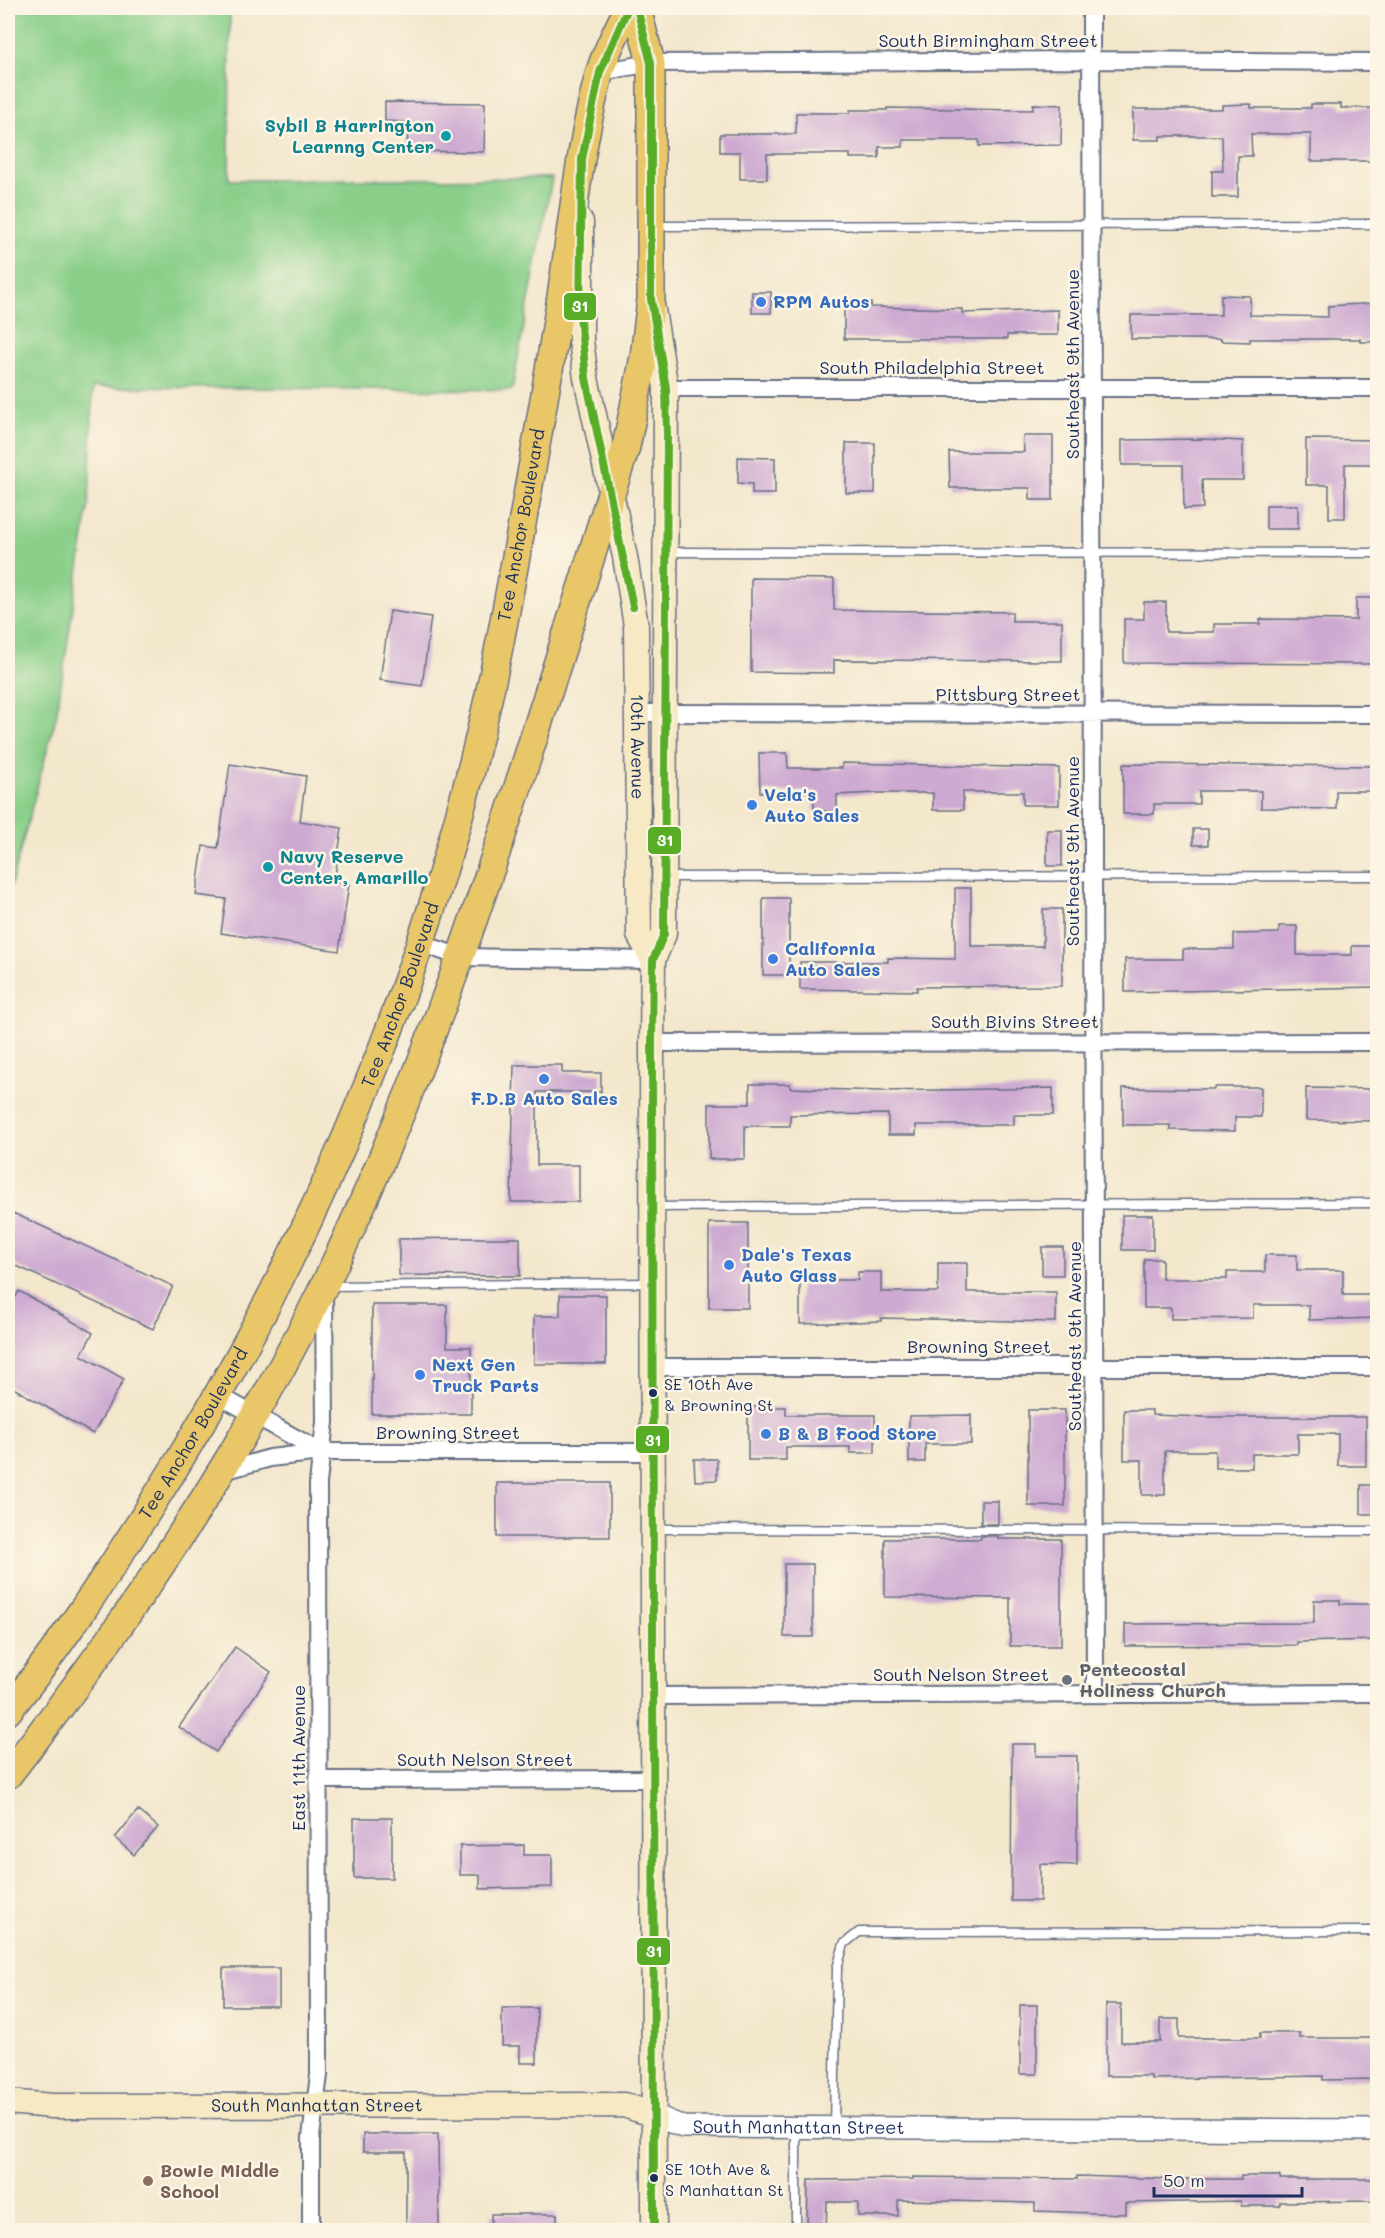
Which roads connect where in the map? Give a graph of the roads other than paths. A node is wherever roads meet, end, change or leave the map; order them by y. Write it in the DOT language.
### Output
graph roads {
  1 [pos="628,8"];
  2 [pos="637,8"];
  3 [pos="1091,8"];
  4 [pos="1091,60"];
  5 [pos="1377,62"];
  6 [pos="651,63"];
  7 [pos="600,72"];
  8 [pos="582,159"];
  9 [pos="1092,223"];
  10 [pos="1377,224"];
  11 [pos="652,226"];
  12 [pos="651,299"];
  13 [pos="666,388"];
  14 [pos="1092,388"];
  15 [pos="1377,388"];
  16 [pos="611,494"];
  17 [pos="667,552"];
  18 [pos="1093,553"];
  19 [pos="1377,553"];
  20 [pos="638,713"];
  21 [pos="663,713"];
  22 [pos="1093,714"];
  23 [pos="1377,714"];
  24 [pos="1093,876"];
  25 [pos="1377,876"];
  26 [pos="663,877"];
  27 [pos="420,943"];
  28 [pos="460,957"];
  29 [pos="653,960"];
  30 [pos="1093,1042"];
  31 [pos="1377,1042"];
  32 [pos="652,1043"];
  33 [pos="1377,1203"];
  34 [pos="1094,1205"];
  35 [pos="651,1207"];
  36 [pos="652,1283"];
  37 [pos="324,1286"];
  38 [pos="1094,1366"];
  39 [pos="652,1367"];
  40 [pos="1377,1367"];
  41 [pos="218,1395"];
  42 [pos="253,1415"];
  43 [pos="321,1452"];
  44 [pos="652,1452"];
  45 [pos="218,1472"];
  46 [pos="651,1529"];
  47 [pos="1095,1530"];
  48 [pos="1377,1531"];
  49 [pos="1095,1693"];
  50 [pos="1377,1693"];
  51 [pos="652,1696"];
  52 [pos="8,1711"];
  53 [pos="8,1775"];
  54 [pos="652,1779"];
  55 [pos="318,1780"];
  56 [pos="1377,1931"];
  57 [pos="8,2102"];
  58 [pos="315,2105"];
  59 [pos="654,2115"];
  60 [pos="796,2127"];
  61 [pos="834,2127"];
  62 [pos="1377,2130"];
  63 [pos="311,2230"];
  64 [pos="654,2230"];
  65 [pos="796,2230"];
  1 -- 7 [label="main road, Tee Anchor Boulevard"];
  2 -- 6 [label="main road"];
  3 -- 4 [label="street, Southeast 9th Avenue"];
  4 -- 5 [label="street, South Birmingham Street"];
  4 -- 6 [label="street, South Birmingham Street"];
  4 -- 9 [label="street, Southeast 9th Avenue"];
  6 -- 7 [label="street, South Birmingham Street"];
  6 -- 11 [label="main road"];
  7 -- 8 [label="main road, Tee Anchor Boulevard"];
  8 -- 16 [label="main road, 10th Avenue"];
  8 -- 27 [label="main road, Tee Anchor Boulevard"];
  9 -- 10 [label="lane"];
  9 -- 11 [label="lane"];
  9 -- 14 [label="street, Southeast 9th Avenue"];
  11 -- 12 [label="main road"];
  12 -- 13 [label="main road, 10th Avenue"];
  12 -- 16 [label="main road"];
  13 -- 14 [label="street, South Philadelphia Street"];
  13 -- 17 [label="main road, 10th Avenue"];
  14 -- 15 [label="street, South Philadelphia Street"];
  14 -- 18 [label="street, Southeast 9th Avenue"];
  16 -- 20 [label="main road, 10th Avenue"];
  16 -- 28 [label="main road"];
  17 -- 18 [label="lane"];
  17 -- 21 [label="main road, 10th Avenue"];
  18 -- 19 [label="lane"];
  18 -- 22 [label="street, Southeast 9th Avenue"];
  20 -- 21 [label="street, Pittsburg Street"];
  20 -- 29 [label="main road, 10th Avenue"];
  21 -- 22 [label="street, Pittsburg Street"];
  21 -- 26 [label="main road, 10th Avenue"];
  22 -- 23 [label="street, Pittsburg Street"];
  22 -- 24 [label="street, Southeast 9th Avenue"];
  24 -- 25 [label="lane"];
  24 -- 26 [label="lane"];
  24 -- 30 [label="street, Southeast 9th Avenue"];
  26 -- 29 [label="main road, 10th Avenue"];
  27 -- 28 [label="street"];
  27 -- 41 [label="main road, Tee Anchor Boulevard"];
  28 -- 29 [label="street"];
  28 -- 37 [label="main road"];
  29 -- 32 [label="main road"];
  30 -- 31 [label="street, South Bivins Street"];
  30 -- 32 [label="street, South Bivins Street"];
  30 -- 34 [label="street, Southeast 9th Avenue"];
  32 -- 35 [label="main road"];
  33 -- 34 [label="lane"];
  34 -- 35 [label="lane"];
  34 -- 38 [label="street, Southeast 9th Avenue"];
  35 -- 36 [label="main road"];
  36 -- 37 [label="lane"];
  36 -- 39 [label="main road"];
  37 -- 42 [label="main road"];
  37 -- 43 [label="street, East 11th Avenue"];
  38 -- 39 [label="street, Browning Street"];
  38 -- 40 [label="street, Browning Street"];
  38 -- 47 [label="street, Southeast 9th Avenue"];
  39 -- 44 [label="main road"];
  41 -- 42 [label="street, Browning Street"];
  41 -- 52 [label="main road, Tee Anchor Boulevard"];
  42 -- 43 [label="street, Browning Street"];
  42 -- 45 [label="main road"];
  43 -- 44 [label="street, Browning Street"];
  43 -- 45 [label="street"];
  43 -- 55 [label="street, East 11th Avenue"];
  44 -- 46 [label="main road"];
  45 -- 53 [label="main road"];
  46 -- 47 [label="lane"];
  46 -- 51 [label="main road"];
  47 -- 48 [label="lane"];
  47 -- 49 [label="street, Southeast 9th Avenue"];
  49 -- 50 [label="street, South Nelson Street"];
  49 -- 51 [label="street, South Nelson Street"];
  51 -- 54 [label="main road"];
  54 -- 55 [label="street, South Nelson Street"];
  54 -- 59 [label="main road"];
  55 -- 58 [label="street, East 11th Avenue"];
  56 -- 61 [label="lane"];
  57 -- 58 [label="main road, South Manhattan Street"];
  58 -- 59 [label="main road, South Manhattan Street"];
  58 -- 63 [label="street, East 11th Avenue"];
  59 -- 60 [label="street, South Manhattan Street"];
  59 -- 64 [label="main road"];
  60 -- 61 [label="street, South Manhattan Street"];
  60 -- 65 [label="lane"];
  61 -- 62 [label="street, South Manhattan Street"];
}
